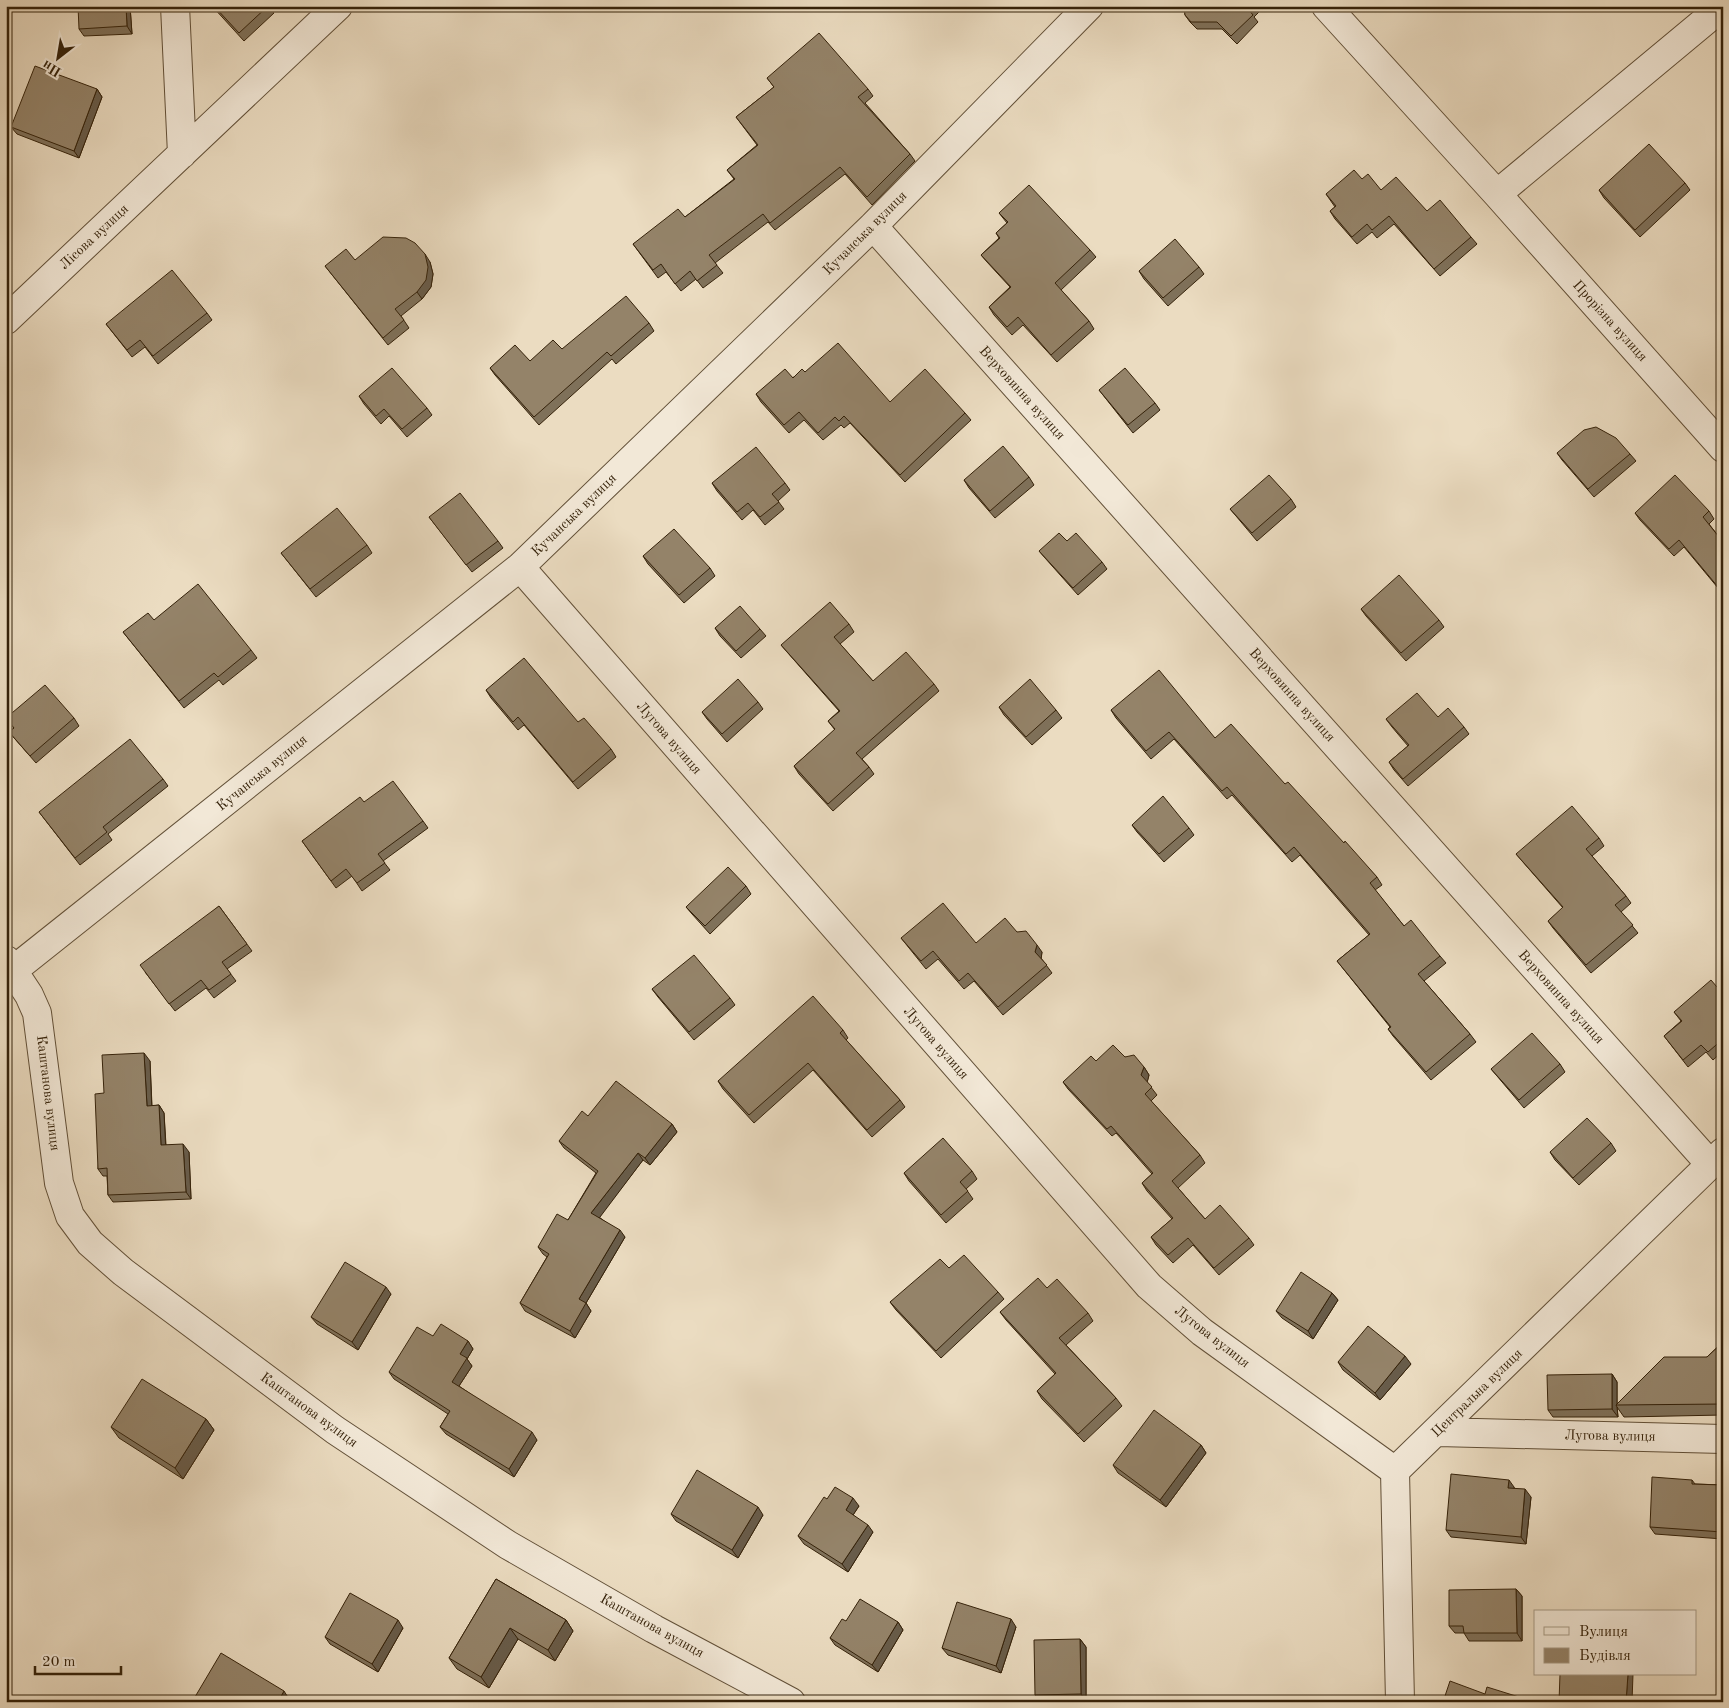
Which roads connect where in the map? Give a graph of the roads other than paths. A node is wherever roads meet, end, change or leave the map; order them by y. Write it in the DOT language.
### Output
graph roads {
  1 [pos="176,6"];
  2 [pos="338,6"];
  3 [pos="1088,6"];
  4 [pos="1326,6"];
  5 [pos="1723,6"];
  6 [pos="182,154"];
  7 [pos="1497,194"];
  8 [pos="873,226"];
  9 [pos="6,320"];
  10 [pos="1723,448"];
  11 [pos="520,567"];
  12 [pos="9,969"];
  13 [pos="1716,1158"];
  14 [pos="1438,1432"];
  15 [pos="1723,1439"];
  16 [pos="1395,1471"];
  17 [pos="792,1702"];
  18 [pos="1400,1702"];
  1 -- 6 [label="street"];
  2 -- 6 [label="street, Лісова вулиця"];
  3 -- 8 [label="street, Кучанська вулиця"];
  4 -- 7 [label="street, Прорізна вулиця"];
  5 -- 7 [label="street"];
  6 -- 9 [label="street, Лісова вулиця"];
  7 -- 10 [label="street, Прорізна вулиця"];
  8 -- 11 [label="street, Кучанська вулиця"];
  8 -- 13 [label="street, Верховинна вулиця"];
  11 -- 12 [label="street, Кучанська вулиця"];
  11 -- 16 [label="street, Лугова вулиця"];
  12 -- 17 [label="street, Каштанова вулиця"];
  13 -- 14 [label="street, Центральна вулиця"];
  14 -- 15 [label="street, Лугова вулиця"];
  14 -- 16 [label="street, Центральна вулиця"];
  16 -- 18 [label="street"];
}
